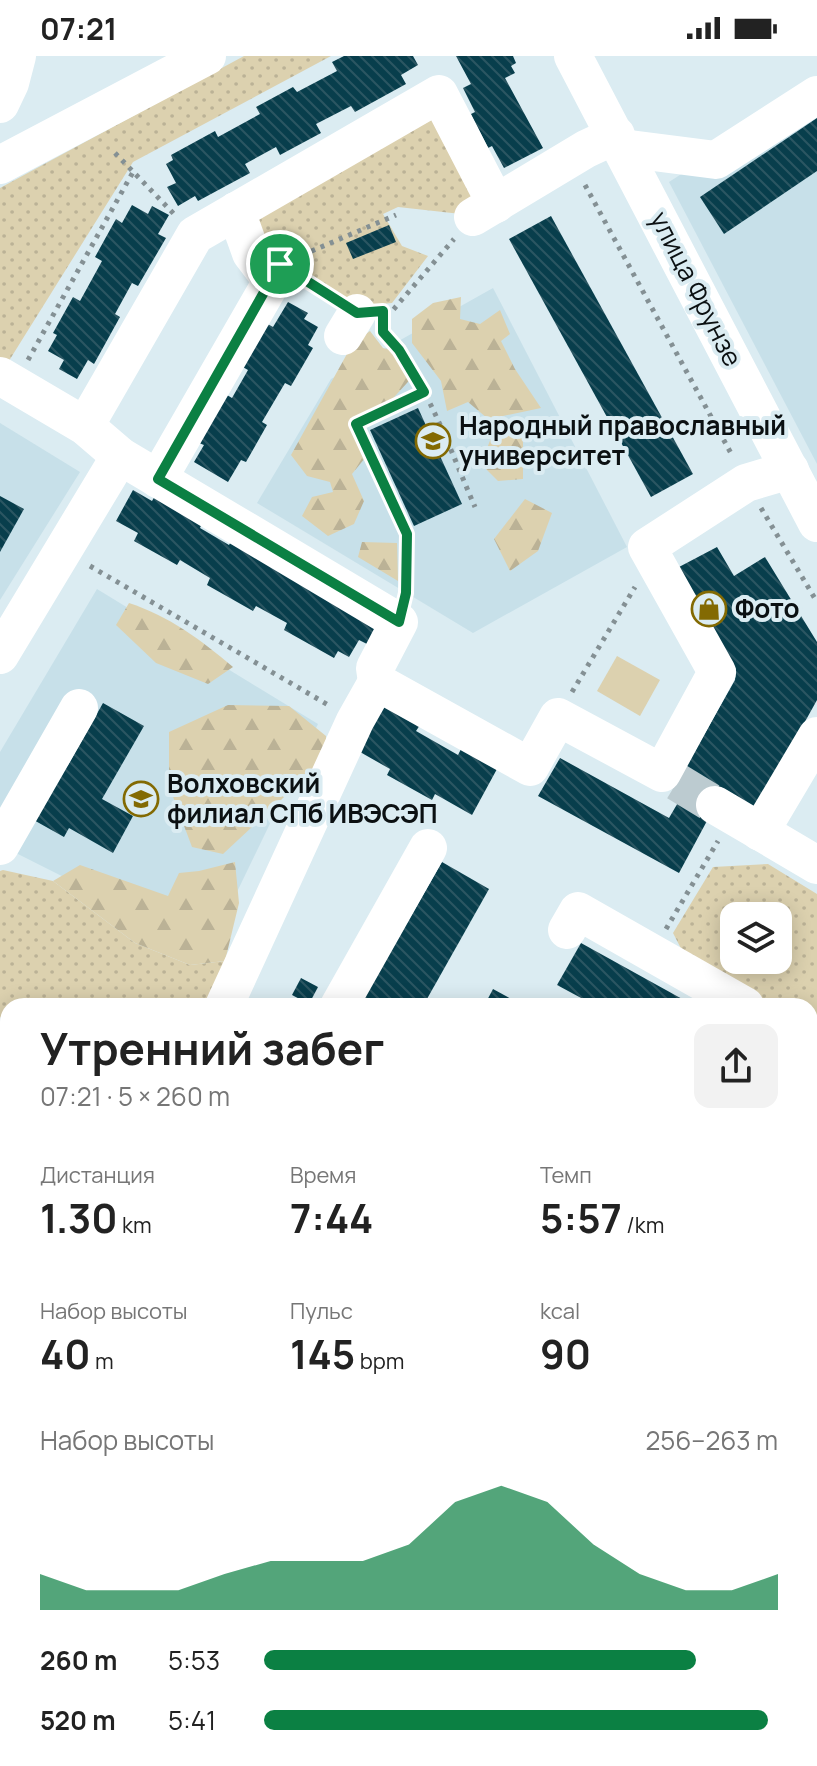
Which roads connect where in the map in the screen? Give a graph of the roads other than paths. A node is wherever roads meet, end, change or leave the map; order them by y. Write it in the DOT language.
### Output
graph roads {
  1 [pos="17,56"];
  2 [pos="207,56"];
  3 [pos="573,56"];
  4 [pos="817,95"];
  5 [pos="0,104"];
  6 [pos="619,142"];
  7 [pos="0,165"];
  8 [pos="236,211"];
  9 [pos="8,380"];
  10 [pos="85,426"];
  11 [pos="120,456"];
  12 [pos="790,470"];
  13 [pos="158,479"];
  14 [pos="817,523"];
  15 [pos="0,655"];
  16 [pos="377,682"];
  17 [pos="79,708"];
  18 [pos="817,736"];
  19 [pos="0,846"];
  20 [pos="428,848"];
  21 [pos="817,865"];
  22 [pos="567,930"];
  23 [pos="228,998"];
  24 [pos="344,998"];
  25 [pos="719,998"];
  1 -- 5 [label="street"];
  2 -- 7 [label="street"];
  3 -- 6 [label="street, улица Фрунзе"];
  4 -- 6 [label="street"];
  6 -- 8 [label="street"];
  6 -- 12 [label="street, улица Фрунзе"];
  8 -- 10 [label="street"];
  8 -- 13 [label="street"];
  9 -- 10 [label="street"];
  10 -- 11 [label="street"];
  11 -- 13 [label="street"];
  11 -- 15 [label="street"];
  12 -- 14 [label="street, улица Фрунзе"];
  12 -- 16 [label="street"];
  13 -- 16 [label="street"];
  16 -- 23 [label="street"];
  17 -- 19 [label="street"];
  18 -- 21 [label="street"];
  20 -- 24 [label="street"];
  22 -- 25 [label="street"];
}
